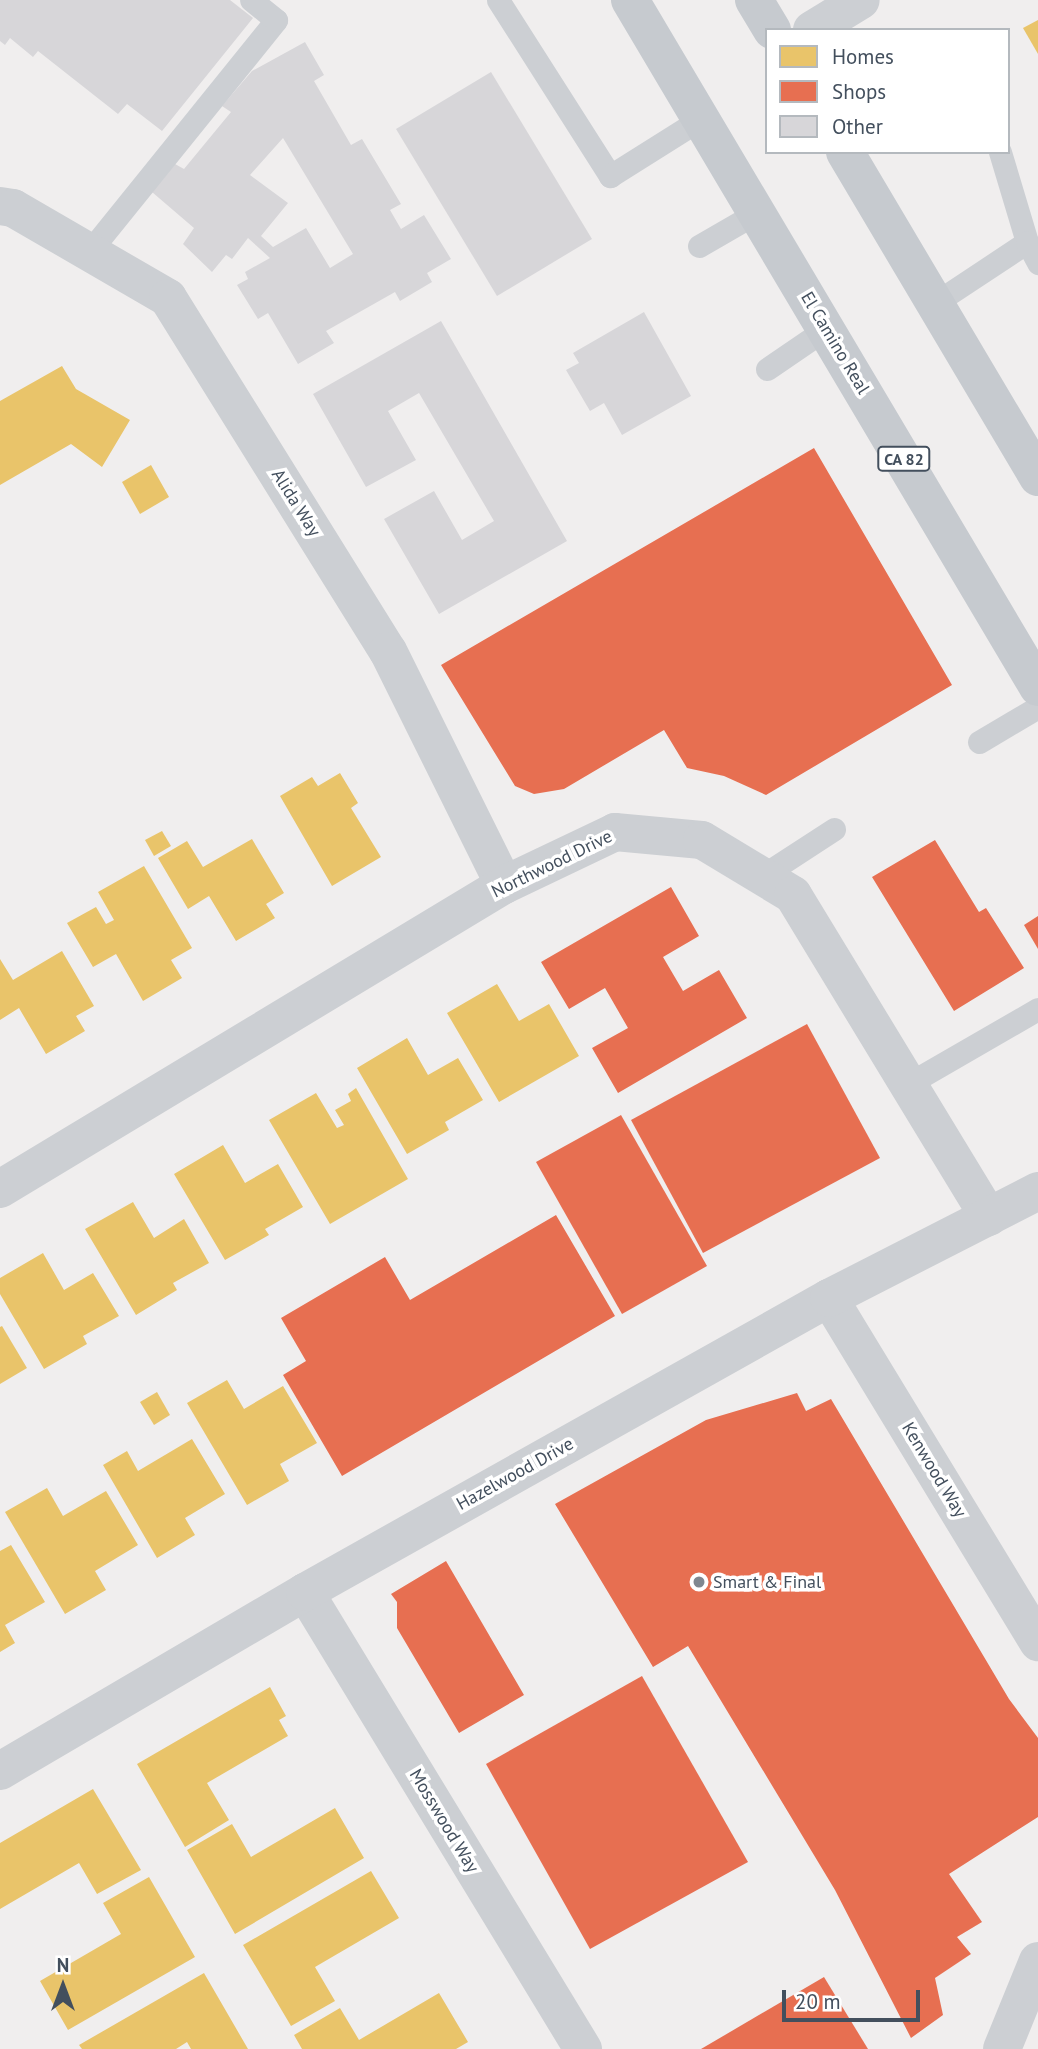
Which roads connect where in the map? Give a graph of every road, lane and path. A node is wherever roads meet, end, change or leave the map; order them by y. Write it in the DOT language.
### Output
graph roads {
  1 [pos="251,0"];
  2 [pos="498,0"];
  3 [pos="631,0"];
  4 [pos="754,0"];
  5 [pos="861,0"];
  6 [pos="771,28"];
  7 [pos="815,28"];
  8 [pos="702,118"];
  9 [pos="846,154"];
  10 [pos="1001,154"];
  11 [pos="0,206"];
  12 [pos="758,212"];
  13 [pos="1027,242"];
  14 [pos="699,246"];
  15 [pos="89,252"];
  16 [pos="1038,263"];
  17 [pos="935,303"];
  18 [pos="827,328"];
  19 [pos="767,369"];
  20 [pos="1038,477"];
  21 [pos="1038,687"];
  22 [pos="1038,707"];
  23 [pos="979,742"];
  24 [pos="834,829"];
  25 [pos="762,876"];
  26 [pos="504,885"];
  27 [pos="1038,1009"];
  28 [pos="908,1084"];
  29 [pos="0,1189"];
  30 [pos="1038,1191"];
  31 [pos="989,1217"];
  32 [pos="829,1298"];
  33 [pos="305,1592"];
  34 [pos="1038,1642"];
  35 [pos="0,1771"];
  36 [pos="1038,1961"];
  37 [pos="1029,2009"];
  38 [pos="583,2049"];
  39 [pos="1002,2049"];
  1 -- 15 [label="lane"];
  2 -- 8 [label="lane"];
  3 -- 8 [label="main road, El Camino Real / CA 82"];
  4 -- 6 [label="main road"];
  5 -- 7 [label="street"];
  8 -- 12 [label="main road, El Camino Real / CA 82"];
  9 -- 17 [label="main road"];
  10 -- 13 [label="lane"];
  11 -- 15 [label="street, Alida Way"];
  12 -- 14 [label="lane"];
  12 -- 18 [label="main road, El Camino Real / CA 82"];
  13 -- 16 [label="lane"];
  13 -- 17 [label="lane"];
  15 -- 26 [label="street, Alida Way"];
  17 -- 20 [label="main road"];
  18 -- 19 [label="lane"];
  18 -- 21 [label="main road, El Camino Real / CA 82"];
  22 -- 23 [label="lane"];
  24 -- 25 [label="lane"];
  25 -- 26 [label="street, Northwood Drive"];
  25 -- 28 [label="street, Northwood Drive"];
  26 -- 29 [label="street, Northwood Drive"];
  27 -- 28 [label="lane"];
  28 -- 31 [label="street, Northwood Drive"];
  30 -- 31 [label="street, Hazelwood Drive"];
  31 -- 32 [label="street, Hazelwood Drive"];
  32 -- 33 [label="street, Hazelwood Drive"];
  32 -- 34 [label="street, Kenwood Way"];
  33 -- 35 [label="street, Hazelwood Drive"];
  33 -- 38 [label="street, Mosswood Way"];
  36 -- 37 [label="street"];
  37 -- 39 [label="street"];
}
